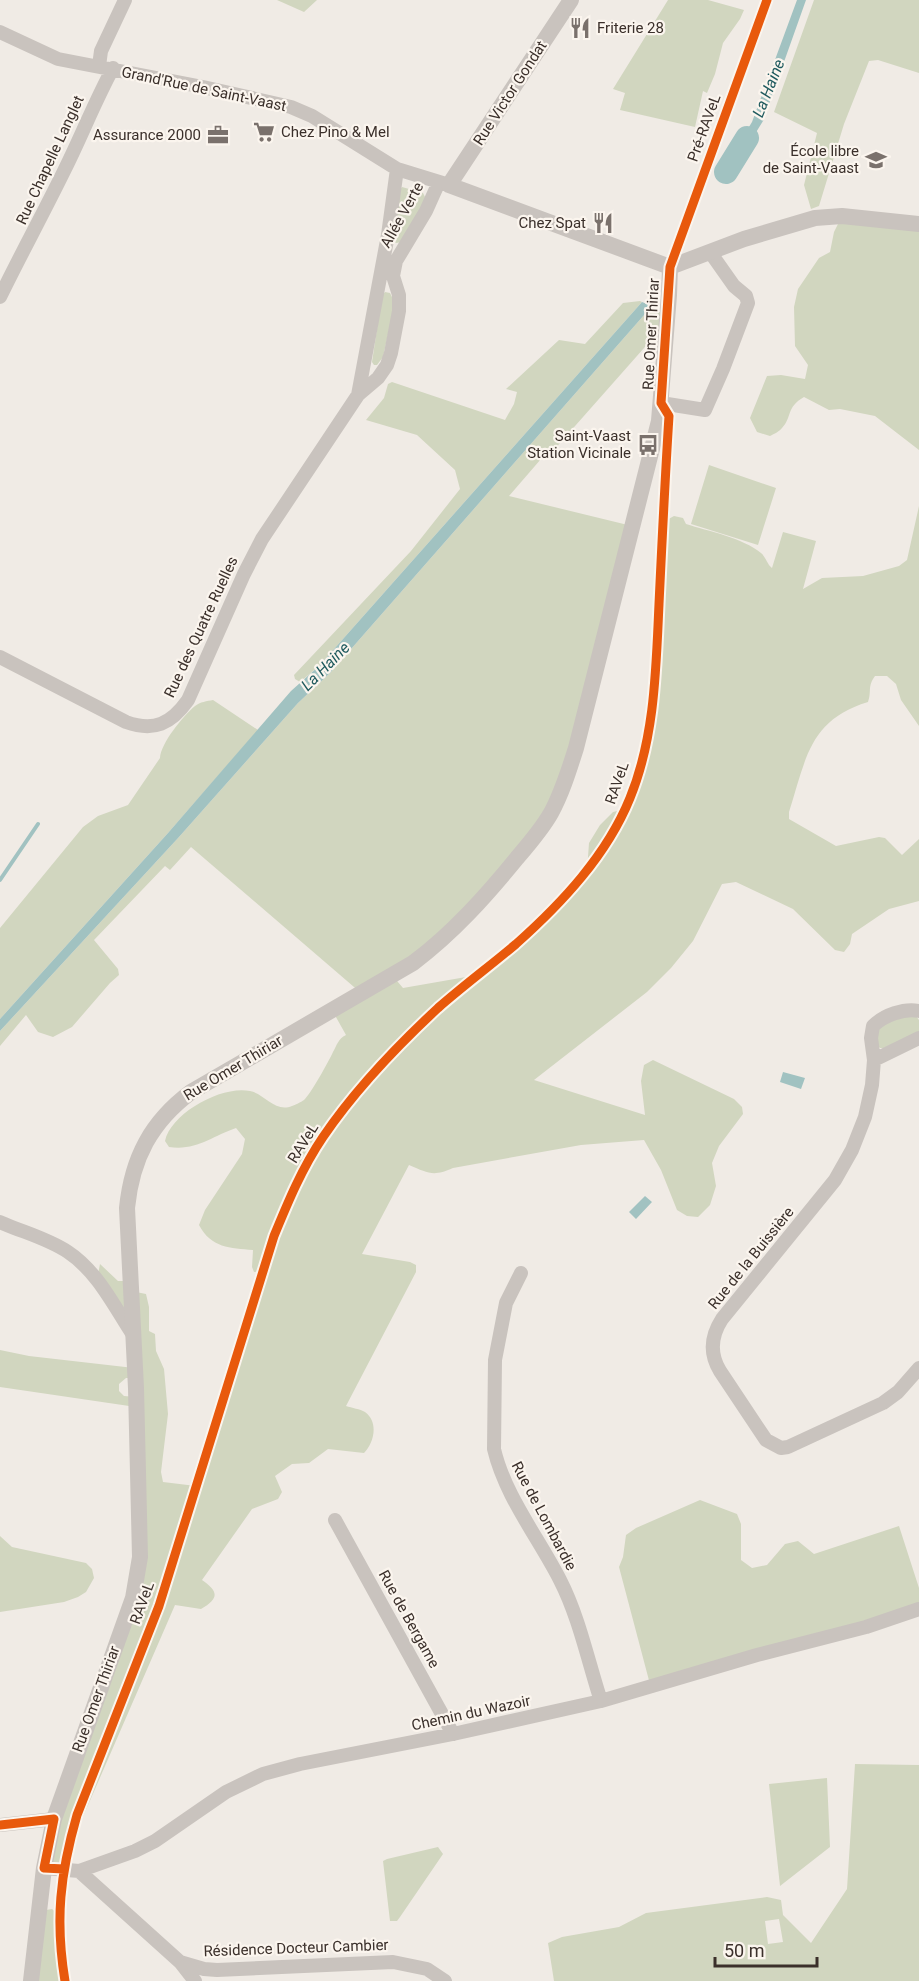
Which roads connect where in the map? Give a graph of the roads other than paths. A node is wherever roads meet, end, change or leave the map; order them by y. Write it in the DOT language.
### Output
graph roads {
  1 [pos="124,0"];
  2 [pos="571,0"];
  3 [pos="0,32"];
  4 [pos="99,66"];
  5 [pos="113,68"];
  6 [pos="397,169"];
  7 [pos="444,183"];
  8 [pos="919,224"];
  9 [pos="710,252"];
  10 [pos="670,267"];
  11 [pos="0,297"];
  12 [pos="358,394"];
  13 [pos="661,403"];
  14 [pos="262,539"];
  15 [pos="0,657"];
  16 [pos="919,1011"];
  17 [pos="919,1038"];
  18 [pos="873,1060"];
  19 [pos="0,1222"];
  20 [pos="521,1273"];
  21 [pos="133,1335"];
  22 [pos="919,1368"];
  23 [pos="335,1520"];
  24 [pos="919,1610"];
  25 [pos="601,1701"];
  26 [pos="453,1734"];
  27 [pos="54,1819"];
  28 [pos="0,1825"];
  29 [pos="44,1868"];
  30 [pos="79,1871"];
  31 [pos="180,1962"];
  32 [pos="31,1981"];
  33 [pos="195,1981"];
  34 [pos="445,1981"];
  1 -- 4 [label="street"];
  2 -- 7 [label="street, Rue Victor Gondat"];
  3 -- 4 [label="street, Grand'Rue de Saint-Vaast"];
  4 -- 5 [label="street, Grand'Rue de Saint-Vaast"];
  5 -- 6 [label="street, Grand'Rue de Saint-Vaast"];
  5 -- 11 [label="street, Rue Chapelle Langlet"];
  6 -- 7 [label="street, Grand'Rue de Saint-Vaast"];
  6 -- 12 [label="street, Allée Verte"];
  7 -- 10 [label="street, Grand'Rue de Saint-Vaast"];
  7 -- 12 [label="street, Allée Verte"];
  8 -- 9 [label="street"];
  9 -- 10 [label="street"];
  9 -- 13 [label="street"];
  10 -- 13 [label="street, Rue Omer Thiriar"];
  12 -- 14 [label="street, Allée Verte"];
  13 -- 21 [label="street, Rue Omer Thiriar"];
  14 -- 15 [label="street, Rue des Quatre Ruelles"];
  16 -- 18 [label="street, Rue de la Buissière"];
  17 -- 18 [label="street"];
  18 -- 22 [label="street, Rue de la Buissière"];
  19 -- 21 [label="street"];
  20 -- 25 [label="street, Rue de Lombardie"];
  21 -- 27 [label="street, Rue Omer Thiriar"];
  23 -- 26 [label="street, Rue de Bergame"];
  24 -- 25 [label="street, Chemin du Wazoir"];
  25 -- 26 [label="street, Chemin du Wazoir"];
  26 -- 30 [label="street, Chemin du Wazoir"];
  27 -- 28 [label="street"];
  27 -- 29 [label="street, Rue Omer Thiriar"];
  29 -- 30 [label="street, Chemin du Wazoir"];
  29 -- 32 [label="street, Rue Omer Thiriar"];
  30 -- 31 [label="street, Résidence Docteur Cambier"];
  31 -- 33 [label="street, Résidence Docteur Cambier"];
  31 -- 34 [label="street, Résidence Docteur Cambier"];
}
